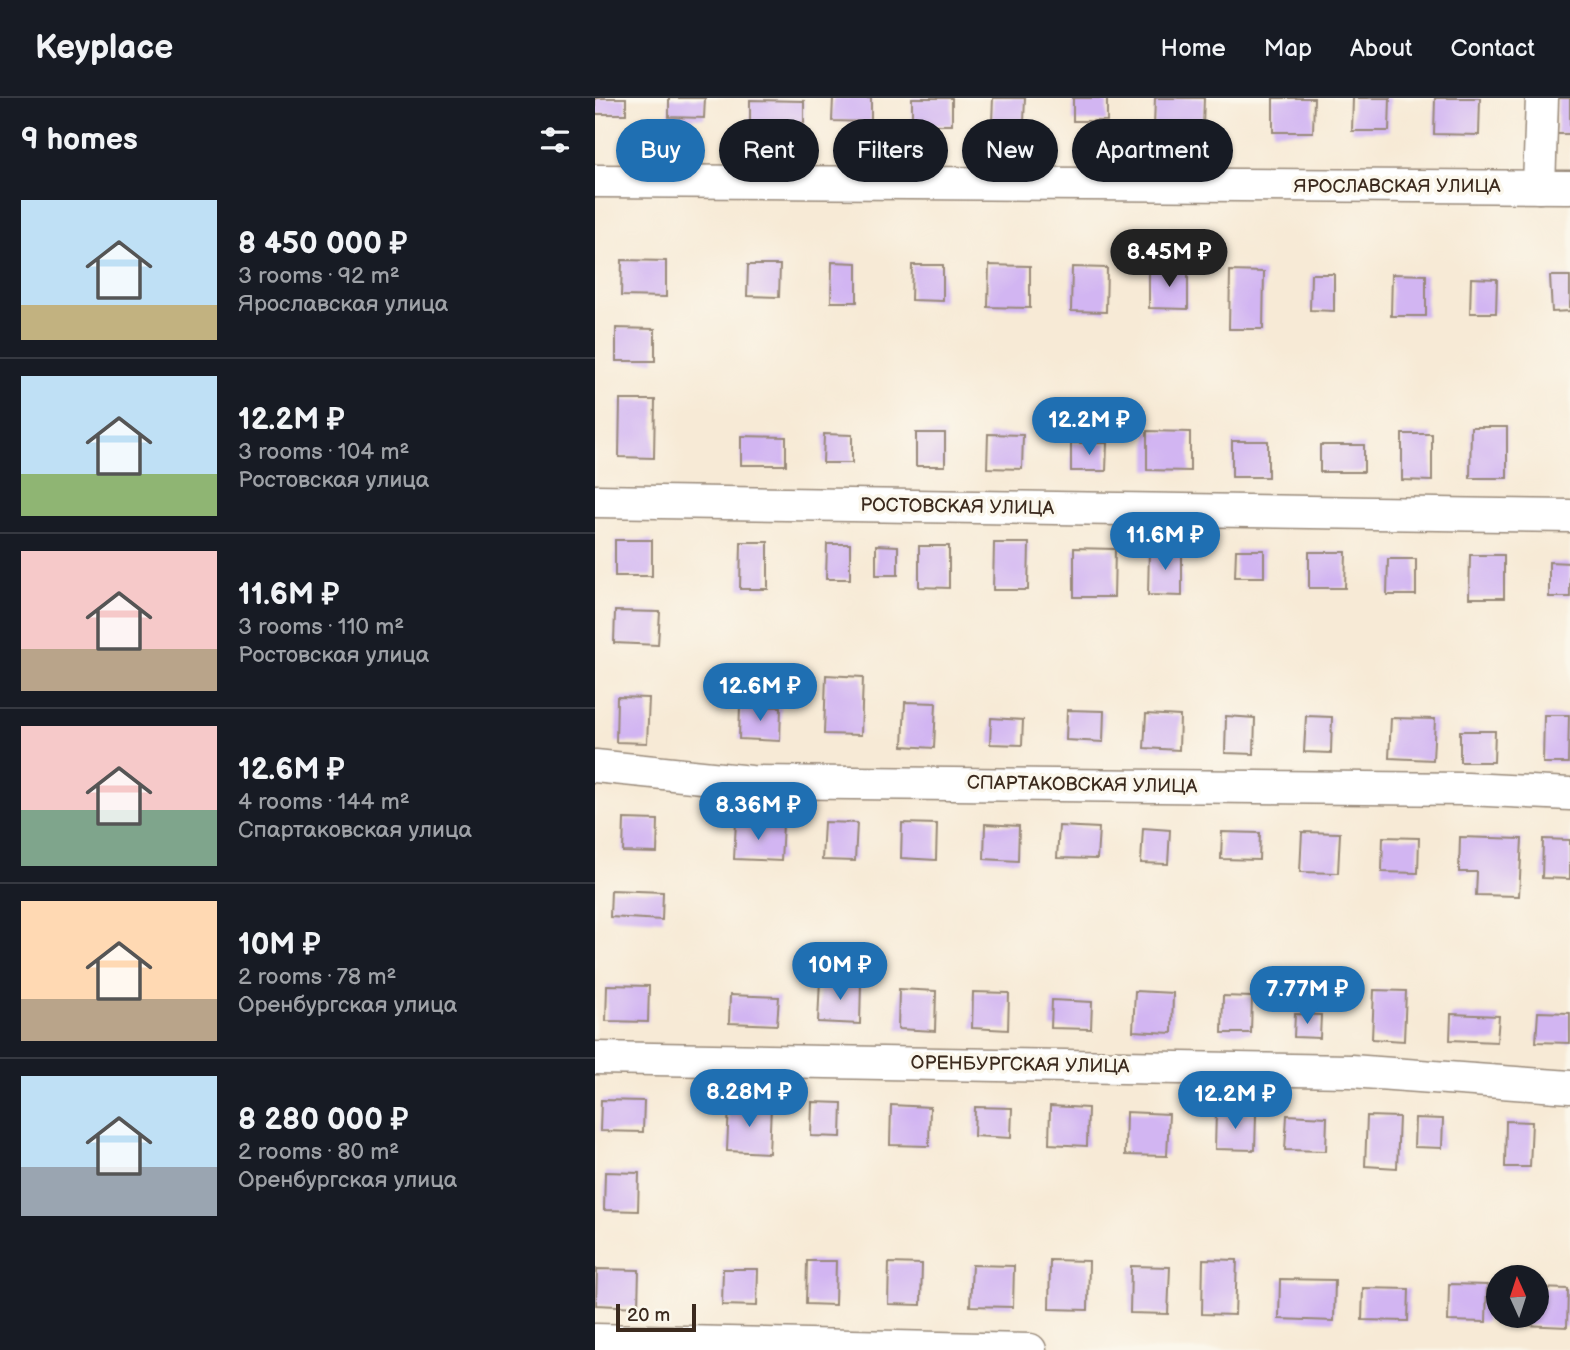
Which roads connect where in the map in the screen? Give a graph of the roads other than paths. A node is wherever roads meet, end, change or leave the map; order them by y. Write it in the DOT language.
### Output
graph roads {
  1 [pos="1542,98"];
  2 [pos="595,181"];
  3 [pos="1539,187"];
  4 [pos="1570,187"];
  5 [pos="595,501"];
  6 [pos="1570,516"];
  7 [pos="595,766"];
  8 [pos="1570,794"];
  9 [pos="595,1058"];
  10 [pos="1570,1087"];
  11 [pos="595,1340"];
  12 [pos="1030,1350"];
  1 -- 3 [label="street"];
  2 -- 3 [label="street, ЯРОСЛАВСКАЯ УЛИЦА"];
  3 -- 4 [label="street, ЯРОСЛАВСКАЯ УЛИЦА"];
  5 -- 6 [label="street, РОСТОВСКАЯ УЛИЦА"];
  7 -- 8 [label="street, СПАРТАКОВСКАЯ УЛИЦА"];
  9 -- 10 [label="street, ОРЕНБУРГСКАЯ УЛИЦА"];
  11 -- 12 [label="street"];
}
